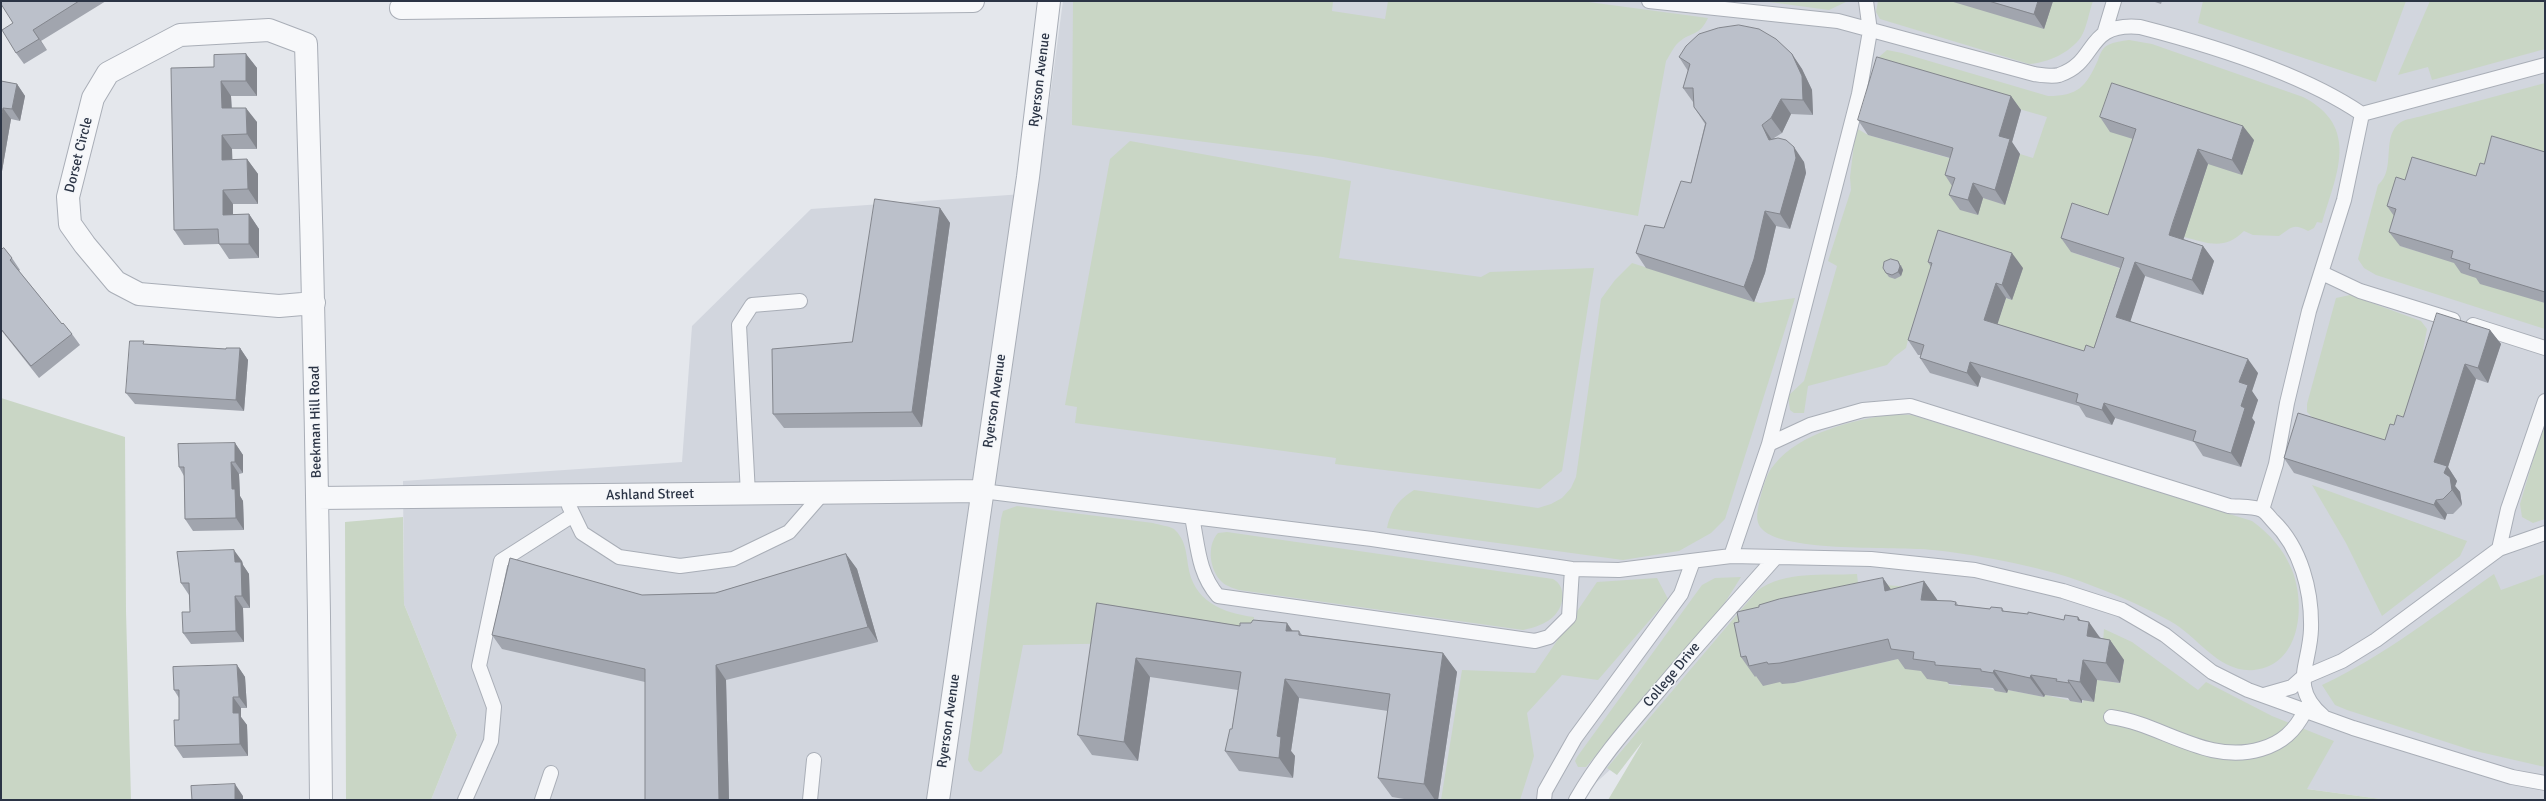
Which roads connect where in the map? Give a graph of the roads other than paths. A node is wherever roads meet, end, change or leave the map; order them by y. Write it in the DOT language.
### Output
graph roads {
  1 [pos="973,1"];
  2 [pos="1049,1"];
  3 [pos="1649,1"];
  4 [pos="1866,1"];
  5 [pos="2114,1"];
  6 [pos="401,8"];
  7 [pos="1870,31"];
  8 [pos="2105,31"];
  9 [pos="306,44"];
  10 [pos="2545,65"];
  11 [pos="2362,114"];
  12 [pos="2322,273"];
  13 [pos="800,301"];
  14 [pos="314,303"];
  15 [pos="2545,348"];
  16 [pos="2545,401"];
  17 [pos="1769,444"];
  18 [pos="982,491"];
  19 [pos="823,493"];
  20 [pos="748,494"];
  21 [pos="563,495"];
  22 [pos="318,498"];
  23 [pos="2262,510"];
  24 [pos="573,515"];
  25 [pos="1192,517"];
  26 [pos="2545,533"];
  27 [pos="2499,549"];
  28 [pos="1731,556"];
  29 [pos="1776,557"];
  30 [pos="1693,561"];
  31 [pos="1572,569"];
  32 [pos="2302,678"];
  33 [pos="2264,695"];
  34 [pos="2305,712"];
  35 [pos="2111,717"];
  36 [pos="2327,719"];
  37 [pos="814,760"];
  38 [pos="551,773"];
  39 [pos="2545,783"];
  40 [pos="321,800"];
  41 [pos="465,800"];
  42 [pos="542,800"];
  43 [pos="810,800"];
  44 [pos="938,800"];
  45 [pos="1544,800"];
  46 [pos="1576,800"];
  1 -- 6 [label="street"];
  2 -- 18 [label="street, Ryerson Avenue"];
  3 -- 7 [label="lane"];
  4 -- 7 [label="lane"];
  5 -- 8 [label="lane"];
  7 -- 8 [label="lane"];
  7 -- 17 [label="lane"];
  8 -- 11 [label="lane"];
  9 -- 14 [label="street, Beekman Hill Road"];
  9 -- 14 [label="street, Dorset Circle"];
  10 -- 11 [label="lane"];
  11 -- 12 [label="lane"];
  12 -- 15 [label="lane"];
  12 -- 23 [label="lane"];
  13 -- 20 [label="lane"];
  14 -- 22 [label="street, Beekman Hill Road"];
  16 -- 27 [label="lane"];
  17 -- 23 [label="lane"];
  17 -- 28 [label="lane"];
  18 -- 19 [label="street, Ashland Street"];
  18 -- 25 [label="lane"];
  18 -- 44 [label="street, Ryerson Avenue"];
  19 -- 20 [label="street, Ashland Street"];
  19 -- 24 [label="lane"];
  20 -- 21 [label="street, Ashland Street"];
  21 -- 22 [label="street, Ashland Street"];
  21 -- 24 [label="lane"];
  22 -- 40 [label="street, Beekman Hill Road"];
  23 -- 32 [label="lane"];
  24 -- 41 [label="lane"];
  25 -- 31 [label="lane"];
  25 -- 31 [label="lane"];
  26 -- 27 [label="lane"];
  27 -- 32 [label="lane"];
  28 -- 29 [label="lane"];
  28 -- 30 [label="lane"];
  29 -- 33 [label="lane"];
  29 -- 46 [label="lane, College Drive"];
  30 -- 31 [label="lane"];
  30 -- 45 [label="lane"];
  32 -- 33 [label="lane"];
  32 -- 36 [label="lane"];
  33 -- 34 [label="lane"];
  34 -- 35 [label="lane"];
  34 -- 36 [label="lane"];
  36 -- 39 [label="lane"];
  37 -- 43 [label="lane"];
  38 -- 42 [label="lane"];
}
